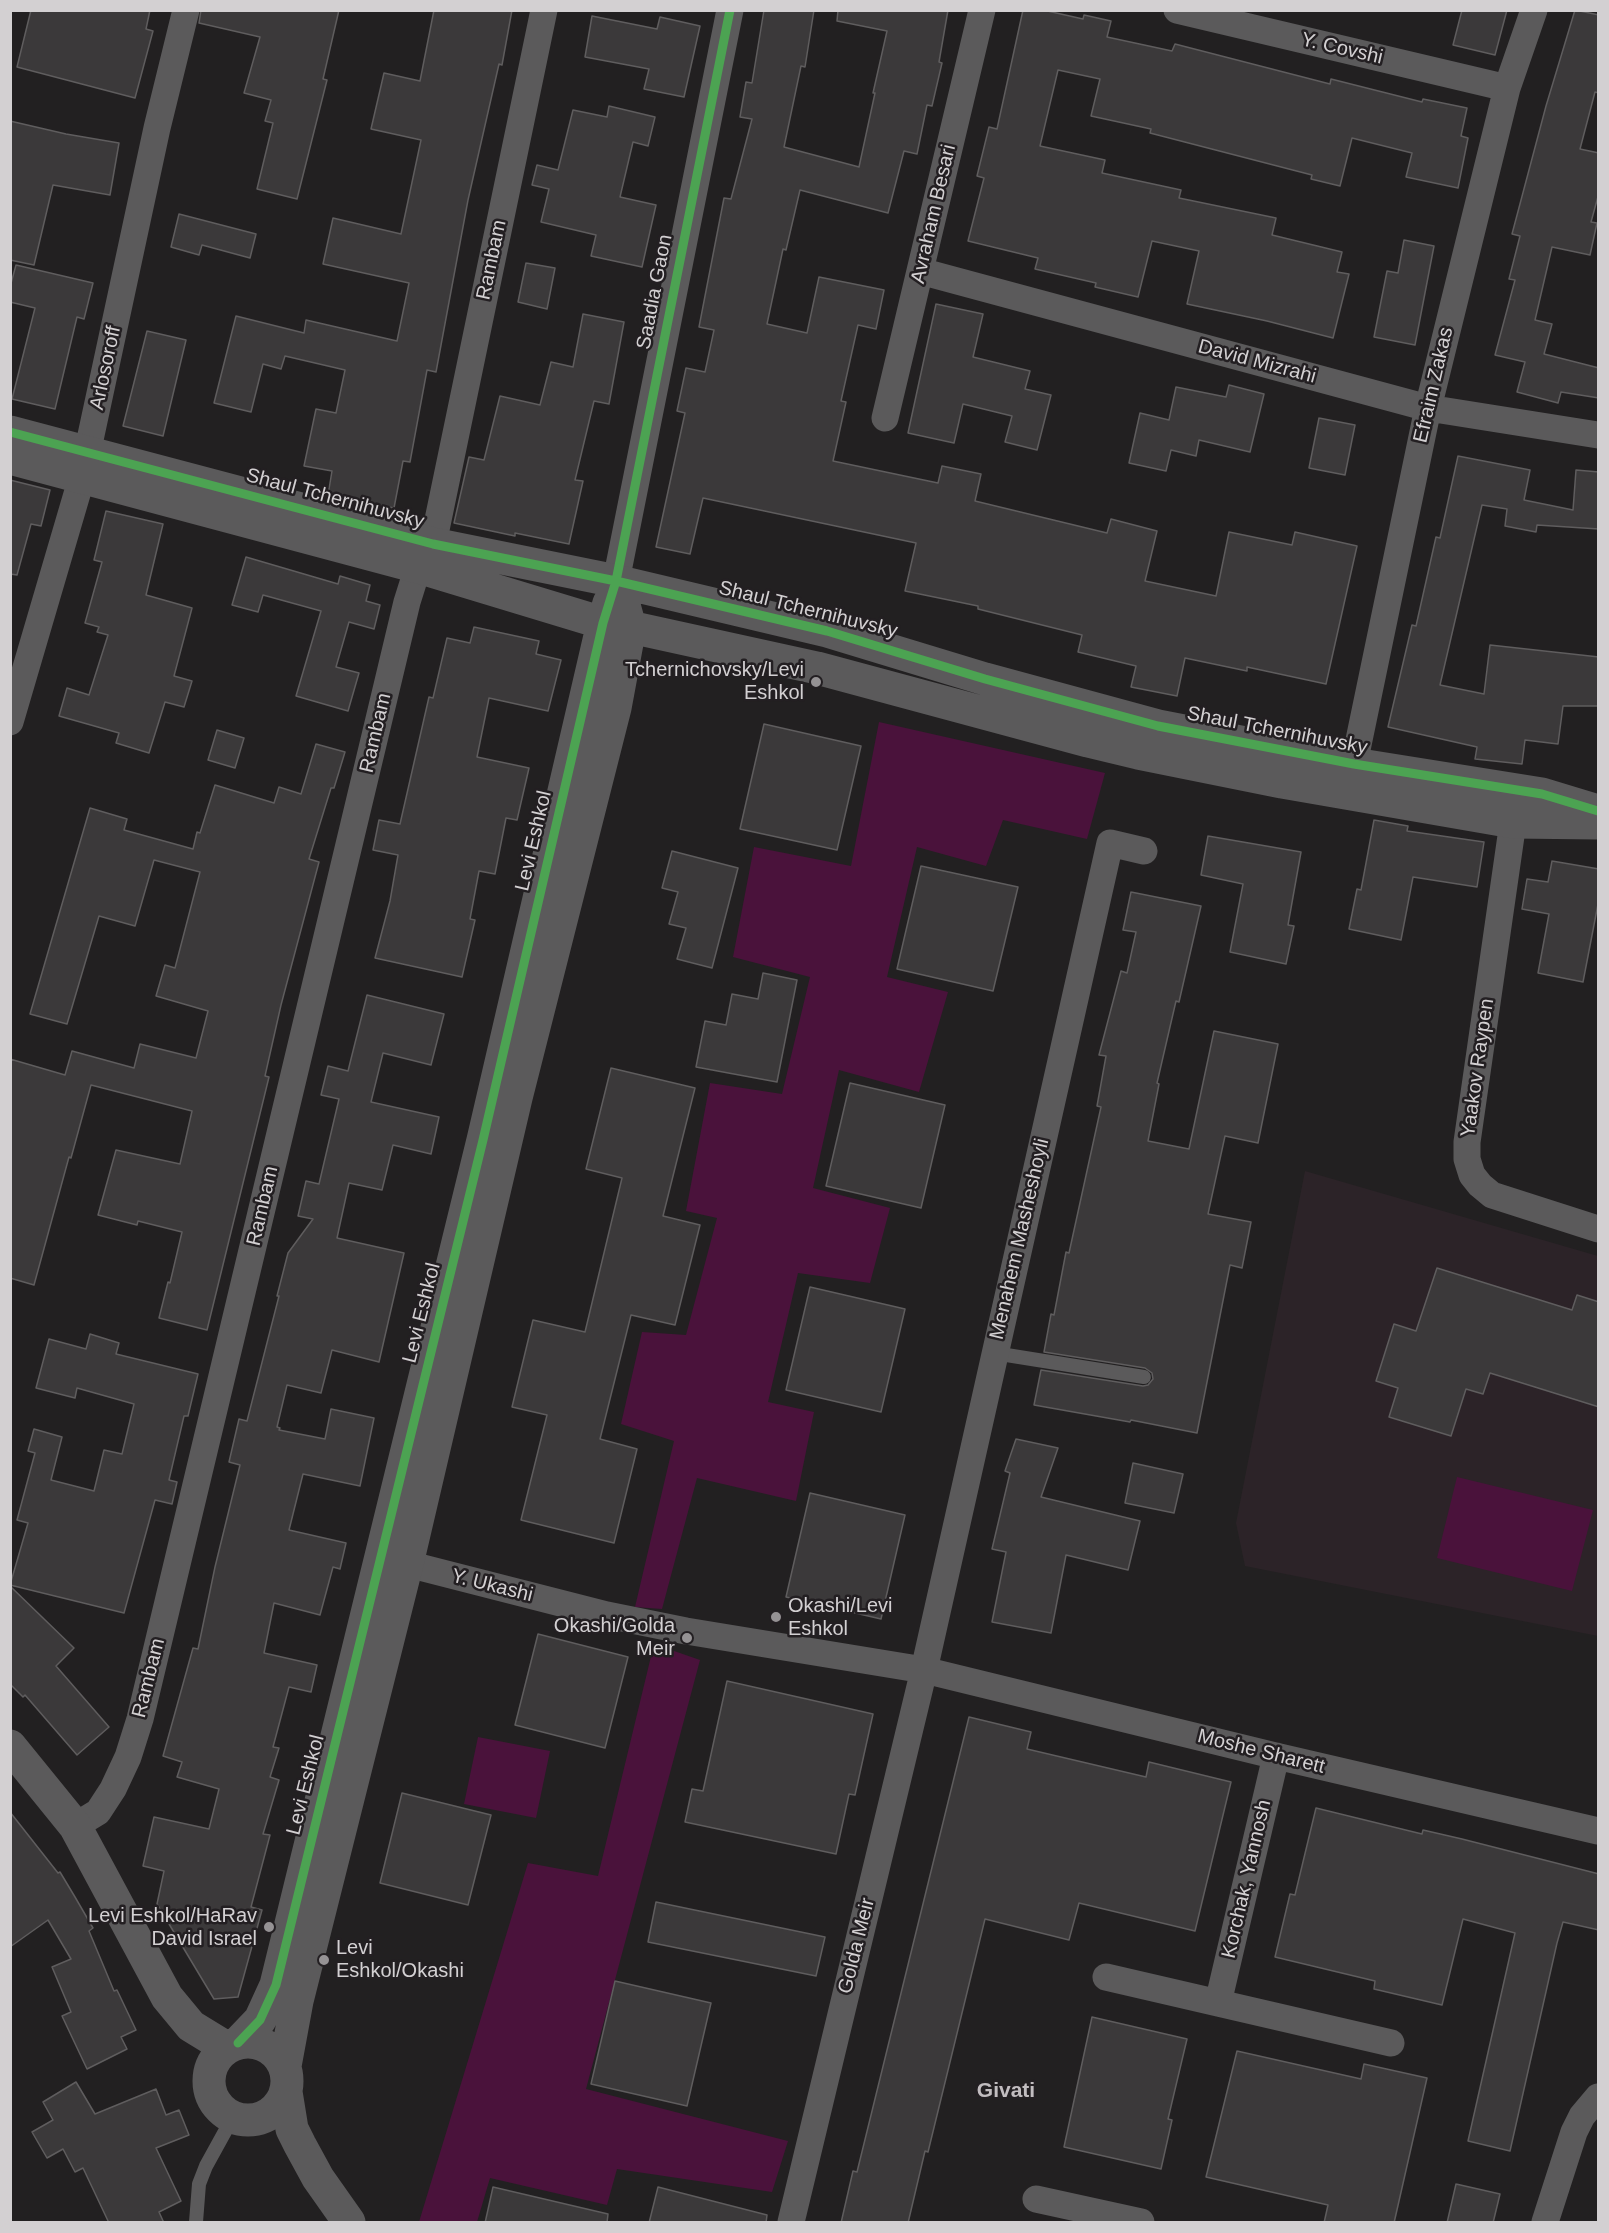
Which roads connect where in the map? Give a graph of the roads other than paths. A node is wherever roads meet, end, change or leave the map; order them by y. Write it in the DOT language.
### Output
graph roads {
  1 [pos="186,10"];
  2 [pos="544,10"];
  3 [pos="730,10"];
  4 [pos="982,10"];
  5 [pos="1177,10"];
  6 [pos="1534,10"];
  7 [pos="1507,88"];
  8 [pos="920,271"];
  9 [pos="1428,408"];
  10 [pos="885,418"];
  11 [pos="10,432"];
  12 [pos="1599,435"];
  13 [pos="10,458"];
  14 [pos="85,464"];
  15 [pos="425,555"];
  16 [pos="616,581"];
  17 [pos="616,625"];
  18 [pos="676,637"];
  19 [pos="615,708"];
  20 [pos="10,722"];
  21 [pos="1354,764"];
  22 [pos="1599,811"];
  23 [pos="1513,822"];
  24 [pos="1599,823"];
  25 [pos="1144,851"];
  26 [pos="1599,1229"];
  27 [pos="994,1353"];
  28 [pos="1144,1377"];
  29 [pos="394,1561"];
  30 [pos="924,1670"];
  31 [pos="10,1746"];
  32 [pos="1276,1756"];
  33 [pos="75,1826"];
  34 [pos="1599,1831"];
  35 [pos="1106,1977"];
  36 [pos="1218,2003"];
  37 [pos="1390,2043"];
  38 [pos="233,2046"];
  39 [pos="285,2079"];
  40 [pos="1599,2097"];
  41 [pos="239,2119"];
  42 [pos="318,2178"];
  43 [pos="1036,2199"];
  44 [pos="196,2223"];
  45 [pos="349,2223"];
  46 [pos="791,2223"];
  47 [pos="1141,2223"];
  48 [pos="1545,2223"];
  1 -- 14 [label="street, Arlosoroff"];
  2 -- 15 [label="street, Rambam"];
  3 -- 16 [label="street, Saadia Gaon"];
  4 -- 8 [label="street, Avraham Besari"];
  5 -- 7 [label="street, Y. Covshi"];
  6 -- 7 [label="street, Efraim Zakas"];
  7 -- 9 [label="street, Efraim Zakas"];
  8 -- 9 [label="street, David Mizrahi"];
  8 -- 10 [label="street, Avraham Besari"];
  9 -- 12 [label="street, David Mizrahi"];
  9 -- 21 [label="street, Efraim Zakas"];
  11 -- 14 [label="street, Shaul Tchernihuvsky"];
  13 -- 14 [label="street, Shaul Tchernihuvsky"];
  14 -- 15 [label="street, Shaul Tchernihuvsky"];
  14 -- 20 [label="street, Arlosoroff"];
  15 -- 16 [label="street, Shaul Tchernihuvsky"];
  15 -- 17 [label="street, Shaul Tchernihuvsky"];
  15 -- 33 [label="street, Rambam"];
  16 -- 17 [label="street, Levi Eshkol"];
  16 -- 21 [label="street, Shaul Tchernihuvsky"];
  17 -- 18 [label="street, Shaul Tchernihuvsky"];
  17 -- 19 [label="street, Levi Eshkol"];
  17 -- 29 [label="street, Levi Eshkol"];
  18 -- 19 [label="street"];
  18 -- 23 [label="street, Shaul Tchernihuvsky"];
  19 -- 29 [label="street, Levi Eshkol"];
  21 -- 22 [label="street, Shaul Tchernihuvsky"];
  23 -- 24 [label="street, Shaul Tchernihuvsky"];
  23 -- 26 [label="street, Yaakov Raypen"];
  25 -- 27 [label="street, Menahem Masheshoyli"];
  27 -- 28 [label="lane"];
  27 -- 30 [label="street, Menahem Masheshoyli"];
  29 -- 30 [label="street, Y. Ukashi"];
  29 -- 38 [label="street, Levi Eshkol"];
  29 -- 39 [label="street, Levi Eshkol"];
  30 -- 32 [label="street, Moshe Sharett"];
  30 -- 46 [label="street, Golda Meir"];
  31 -- 33 [label="street"];
  32 -- 34 [label="street, Moshe Sharett"];
  32 -- 36 [label="street, Korchak, Yannosh"];
  33 -- 38 [label="street"];
  35 -- 36 [label="street"];
  36 -- 37 [label="street"];
  38 -- 39 [label="street"];
  38 -- 41 [label="street"];
  39 -- 41 [label="street"];
  39 -- 42 [label="street"];
  40 -- 48 [label="street"];
  41 -- 42 [label="street"];
  41 -- 44 [label="lane"];
  42 -- 45 [label="street"];
  43 -- 47 [label="street"];
}
